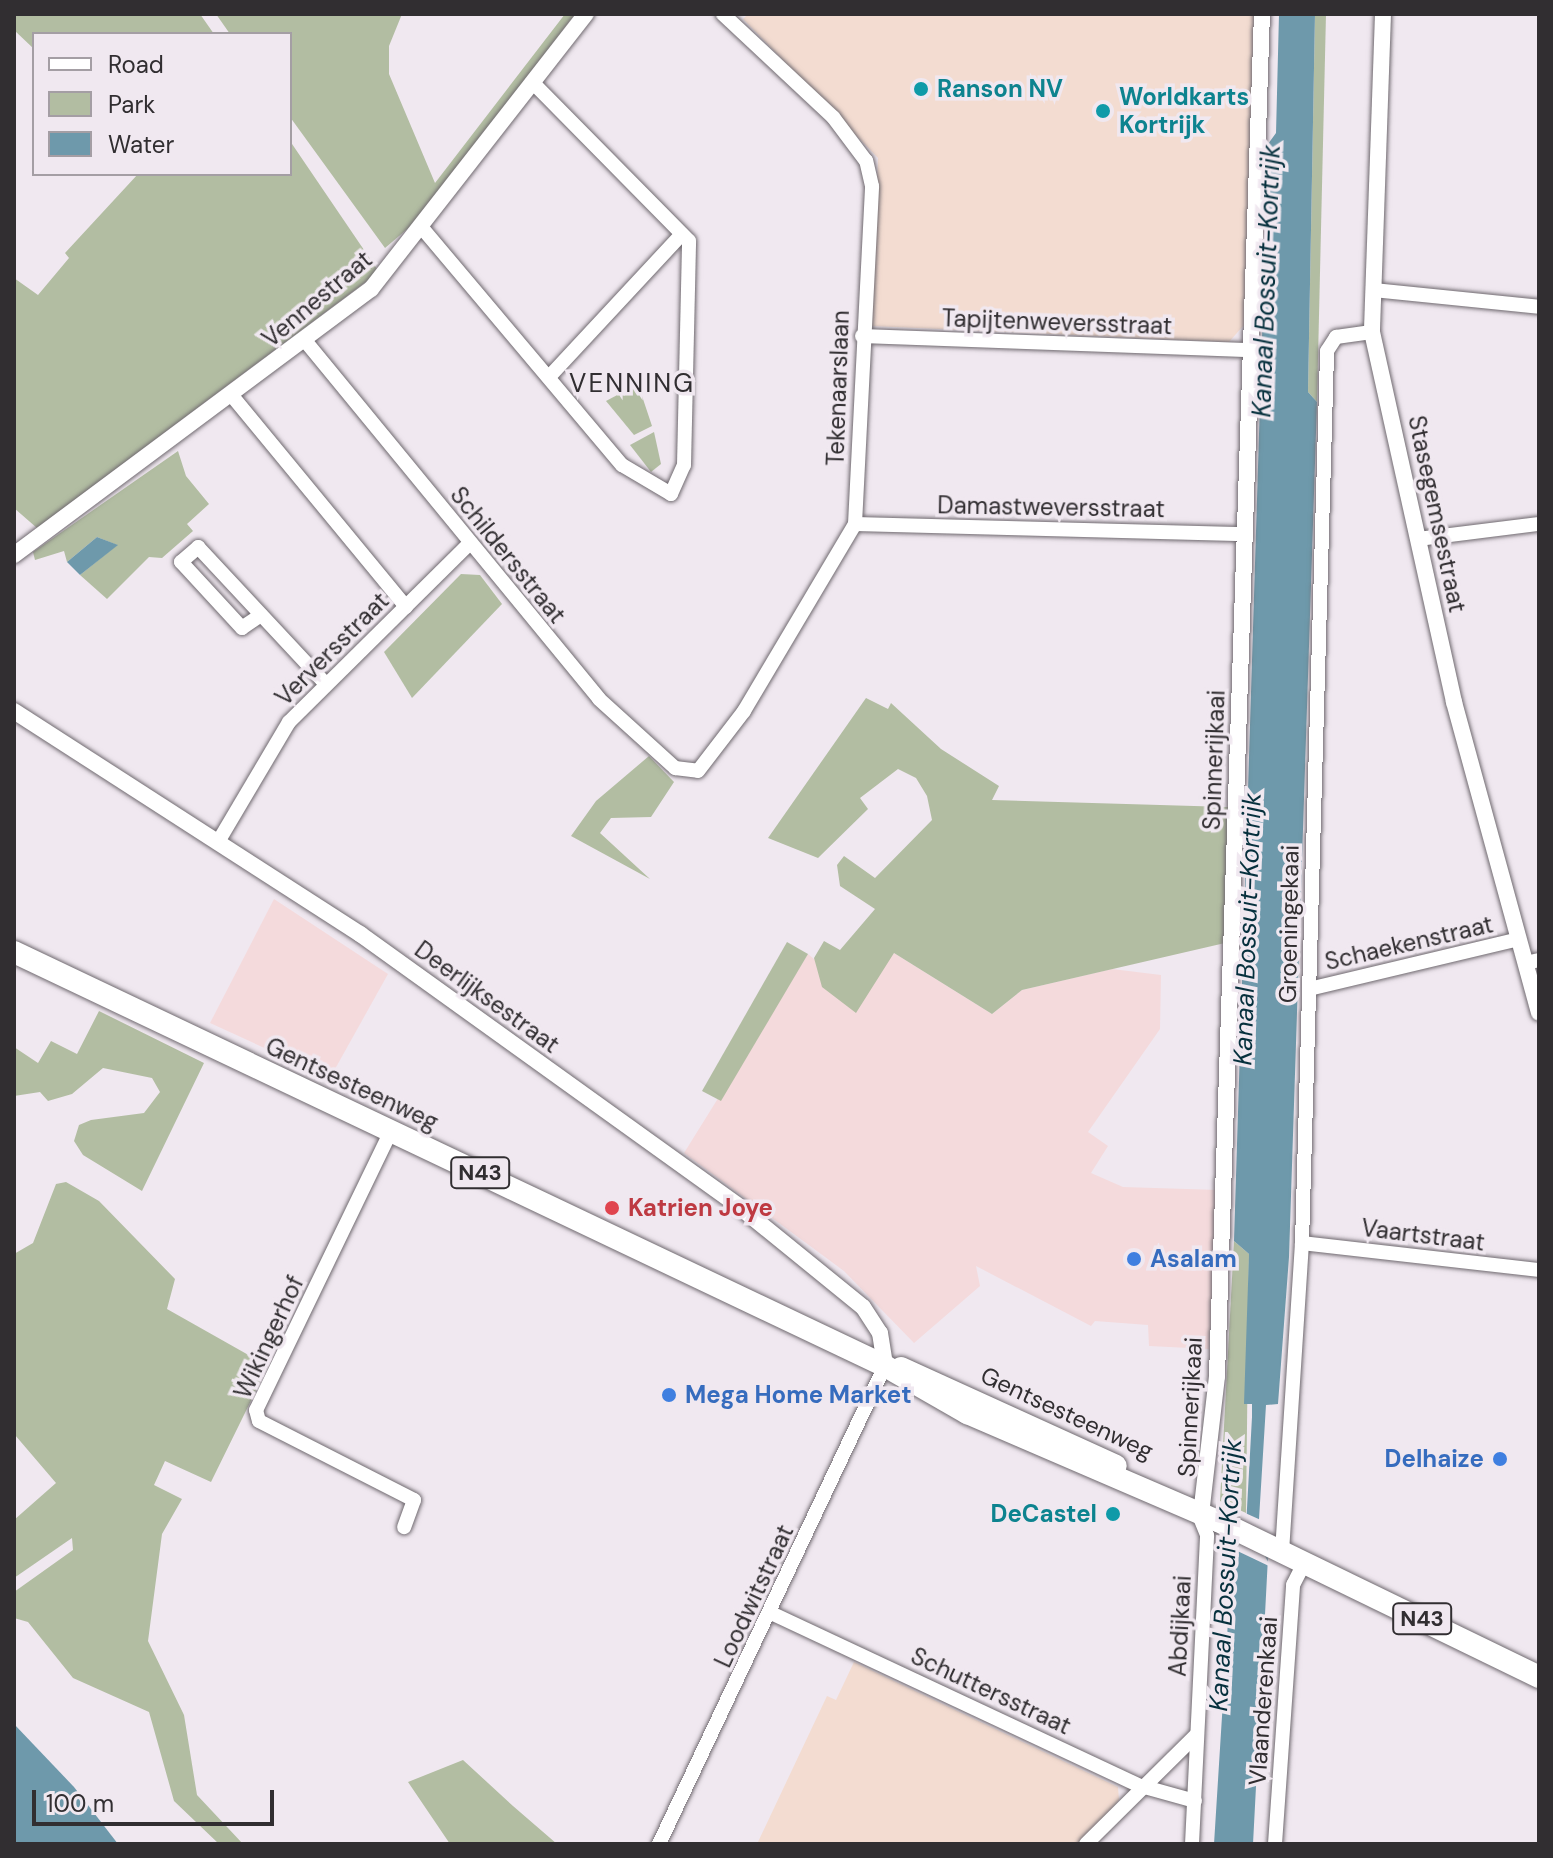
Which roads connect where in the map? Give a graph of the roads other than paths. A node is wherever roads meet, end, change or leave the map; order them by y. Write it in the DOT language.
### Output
graph roads {
  1 [pos="586,14"];
  2 [pos="723,14"];
  3 [pos="1262,14"];
  4 [pos="1383,14"];
  5 [pos="534,84"];
  6 [pos="423,229"];
  7 [pos="682,234"];
  8 [pos="1373,290"];
  9 [pos="1539,307"];
  10 [pos="1372,332"];
  11 [pos="862,336"];
  12 [pos="307,343"];
  13 [pos="1252,350"];
  14 [pos="549,377"];
  15 [pos="233,397"];
  16 [pos="855,524"];
  17 [pos="1539,524"];
  18 [pos="1246,534"];
  19 [pos="1418,539"];
  20 [pos="470,543"];
  21 [pos="14,555"];
  22 [pos="406,607"];
  23 [pos="261,615"];
  24 [pos="325,683"];
  25 [pos="14,711"];
  26 [pos="692,774"];
  27 [pos="218,842"];
  28 [pos="1519,939"];
  29 [pos="14,952"];
  30 [pos="1533,961"];
  31 [pos="1309,989"];
  32 [pos="1539,1013"];
  33 [pos="391,1131"];
  34 [pos="1302,1243"];
  35 [pos="1539,1270"];
  36 [pos="885,1366"];
  37 [pos="1207,1516"];
  38 [pos="404,1527"];
  39 [pos="1280,1551"];
  40 [pos="1304,1563"];
  41 [pos="771,1613"];
  42 [pos="1539,1677"];
  43 [pos="1196,1735"];
  44 [pos="1141,1786"];
  45 [pos="1195,1801"];
  46 [pos="659,1844"];
  47 [pos="1086,1844"];
  48 [pos="1192,1844"];
  49 [pos="1275,1844"];
  1 -- 5 [label="street, Vennestraat"];
  2 -- 11 [label="street, Tekenaarslaan"];
  3 -- 13 [label="street, Spinnerijkaai"];
  4 -- 8 [label="street, Stasegemsestraat"];
  5 -- 6 [label="street, Vennestraat"];
  5 -- 7 [label="street"];
  6 -- 12 [label="street, Vennestraat"];
  6 -- 14 [label="street"];
  7 -- 14 [label="street"];
  7 -- 14 [label="street"];
  8 -- 9 [label="street"];
  8 -- 10 [label="street, Stasegemsestraat"];
  10 -- 19 [label="street, Stasegemsestraat"];
  10 -- 31 [label="street, Groeningekaai"];
  11 -- 13 [label="street, Tapijtenweversstraat"];
  11 -- 16 [label="street, Tekenaarslaan"];
  12 -- 15 [label="street, Vennestraat"];
  12 -- 20 [label="street, Schildersstraat"];
  13 -- 18 [label="street, Spinnerijkaai"];
  15 -- 21 [label="street, Vennestraat"];
  15 -- 22 [label="street"];
  16 -- 18 [label="street, Damastweversstraat"];
  16 -- 26 [label="street, Tekenaarslaan"];
  17 -- 19 [label="street"];
  18 -- 37 [label="street, Spinnerijkaai"];
  19 -- 28 [label="street, Stasegemsestraat"];
  20 -- 22 [label="street, Verversstraat"];
  20 -- 26 [label="street, Schildersstraat"];
  22 -- 24 [label="street, Verversstraat"];
  23 -- 23 [label="street"];
  23 -- 24 [label="street"];
  24 -- 27 [label="street, Verversstraat"];
  25 -- 27 [label="street, Deerlijksestraat"];
  27 -- 36 [label="street, Deerlijksestraat"];
  28 -- 30 [label="street, Stasegemsestraat"];
  28 -- 31 [label="street, Schaekenstraat"];
  29 -- 33 [label="main road, Gentsesteenweg / N43"];
  30 -- 32 [label="street, Stasegemsestraat"];
  31 -- 34 [label="street, Groeningekaai"];
  33 -- 36 [label="main road, Gentsesteenweg / N43"];
  33 -- 38 [label="street, Wikingerhof"];
  34 -- 35 [label="street, Vaartstraat"];
  34 -- 39 [label="street, Groeningekaai"];
  36 -- 37 [label="main road, Gentsesteenweg / N43"];
  36 -- 41 [label="street, Loodwitstraat"];
  37 -- 39 [label="main road, Gentsesteenweg / N43"];
  37 -- 43 [label="street, Abdijkaai"];
  39 -- 40 [label="main road, Gentsesteenweg / N43"];
  40 -- 42 [label="main road, Gentsesteenweg / N43"];
  40 -- 49 [label="street, Vlaanderenkaai"];
  41 -- 44 [label="street, Schuttersstraat"];
  41 -- 46 [label="street, Loodwitstraat"];
  43 -- 44 [label="street"];
  43 -- 45 [label="street, Abdijkaai"];
  44 -- 45 [label="street, Schuttersstraat"];
  44 -- 47 [label="street"];
  45 -- 48 [label="street, Abdijkaai"];
}
